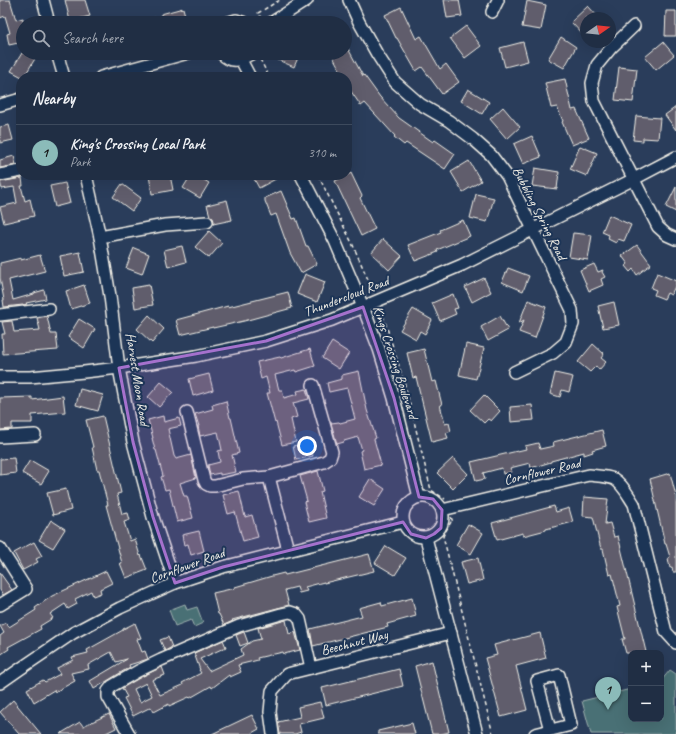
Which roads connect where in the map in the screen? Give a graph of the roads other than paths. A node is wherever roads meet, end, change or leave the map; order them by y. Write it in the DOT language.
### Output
graph roads {
  1 [pos="43,0"];
  2 [pos="307,0"];
  3 [pos="349,0"];
  4 [pos="498,0"];
  5 [pos="492,12"];
  6 [pos="47,16"];
  7 [pos="282,16"];
  8 [pos="634,26"];
  9 [pos="59,60"];
  10 [pos="163,60"];
  11 [pos="230,60"];
  12 [pos="241,60"];
  13 [pos="63,72"];
  14 [pos="119,72"];
  15 [pos="247,72"];
  16 [pos="16,101"];
  17 [pos="0,106"];
  18 [pos="676,157"];
  19 [pos="16,172"];
  20 [pos="0,175"];
  21 [pos="634,179"];
  22 [pos="87,180"];
  23 [pos="304,180"];
  24 [pos="207,222"];
  25 [pos="533,230"];
  26 [pos="100,237"];
  27 [pos="676,239"];
  28 [pos="363,307"];
  29 [pos="49,309"];
  30 [pos="0,315"];
  31 [pos="120,368"];
  32 [pos="514,372"];
  33 [pos="0,377"];
  34 [pos="313,385"];
  35 [pos="186,412"];
  36 [pos="35,435"];
  37 [pos="0,437"];
  38 [pos="269,477"];
  39 [pos="419,497"];
  40 [pos="442,510"];
  41 [pos="403,522"];
  42 [pos="426,538"];
  43 [pos="0,548"];
  44 [pos="288,550"];
  45 [pos="175,583"];
  46 [pos="0,605"];
  47 [pos="451,633"];
  48 [pos="676,643"];
  49 [pos="311,668"];
  50 [pos="0,683"];
  51 [pos="550,730"];
  52 [pos="129,734"];
  53 [pos="273,734"];
  54 [pos="477,734"];
  55 [pos="535,734"];
  1 -- 6 [label="street"];
  2 -- 7 [label="street"];
  3 -- 25 [label="street, Bubbling Spring Road"];
  4 -- 5 [label="street"];
  8 -- 21 [label="street"];
  9 -- 13 [label="street"];
  10 -- 14 [label="street"];
  11 -- 12 [label="street"];
  12 -- 15 [label="street"];
  16 -- 17 [label="street"];
  18 -- 21 [label="street, Thundercloud Road"];
  19 -- 20 [label="street"];
  21 -- 25 [label="street, Thundercloud Road"];
  21 -- 27 [label="street"];
  22 -- 26 [label="street, Harvest Moon Road"];
  23 -- 28 [label="street, Kings Crossing Boulevard"];
  24 -- 26 [label="street"];
  25 -- 28 [label="street, Thundercloud Road"];
  25 -- 32 [label="street, Bubbling Spring Road"];
  26 -- 31 [label="street, Harvest Moon Road"];
  28 -- 31 [label="street, Thundercloud Road"];
  28 -- 39 [label="street, Kings Crossing Boulevard"];
  29 -- 30 [label="street"];
  31 -- 33 [label="street, Thundercloud Road"];
  31 -- 45 [label="street, Harvest Moon Road"];
  34 -- 38 [label="street"];
  35 -- 38 [label="street"];
  36 -- 37 [label="street"];
  38 -- 44 [label="street"];
  39 -- 40 [label="street"];
  39 -- 41 [label="street"];
  40 -- 42 [label="street"];
  40 -- 48 [label="street, Cornflower Road"];
  41 -- 42 [label="street"];
  41 -- 44 [label="street, Cornflower Road"];
  42 -- 47 [label="street"];
  43 -- 46 [label="street"];
  44 -- 45 [label="street, Cornflower Road"];
  45 -- 50 [label="street, Cornflower Road"];
  47 -- 49 [label="street, Beechnut Way"];
  47 -- 54 [label="street"];
  49 -- 52 [label="street"];
  49 -- 53 [label="street, Beechnut Way"];
  51 -- 51 [label="street"];
  51 -- 55 [label="street"];
}
